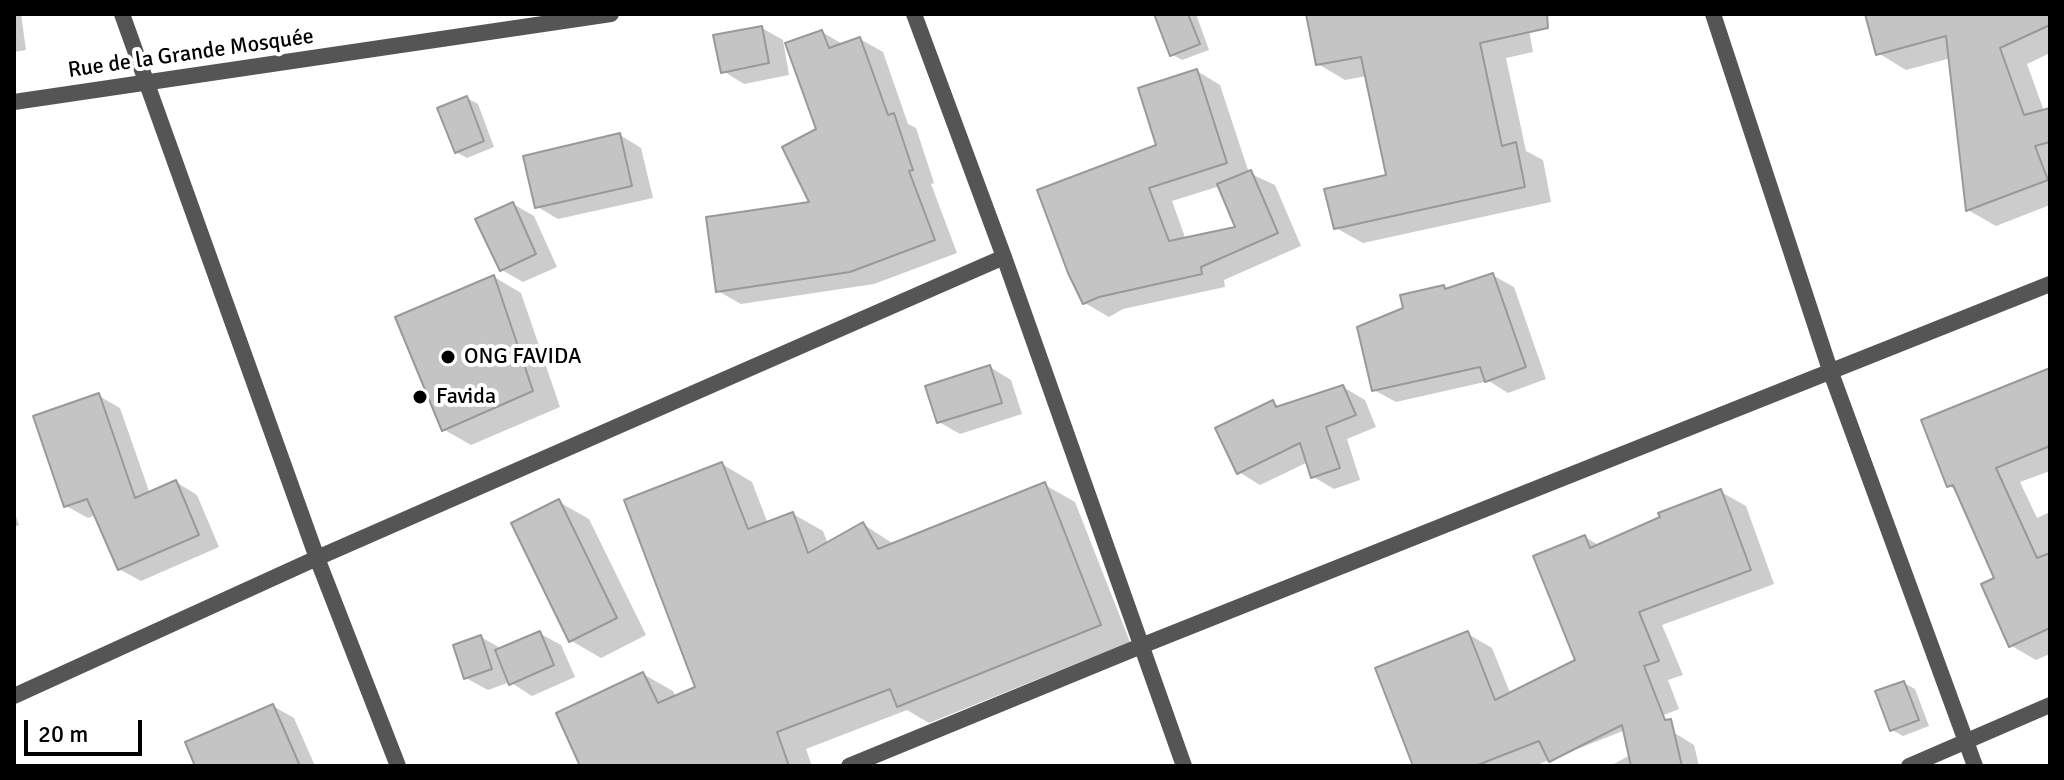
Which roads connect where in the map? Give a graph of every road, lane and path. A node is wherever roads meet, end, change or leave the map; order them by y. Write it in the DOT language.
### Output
graph roads {
  1 [pos="122,14"];
  2 [pos="611,14"];
  3 [pos="914,14"];
  4 [pos="1713,14"];
  5 [pos="145,82"];
  6 [pos="14,102"];
  7 [pos="1004,257"];
  8 [pos="2050,284"];
  9 [pos="1830,370"];
  10 [pos="317,558"];
  11 [pos="1141,646"];
  12 [pos="14,696"];
  13 [pos="2050,705"];
  14 [pos="1966,741"];
  15 [pos="398,766"];
  16 [pos="849,766"];
  17 [pos="1184,766"];
  18 [pos="1909,766"];
  19 [pos="1975,766"];
  1 -- 5 [label="street"];
  2 -- 5 [label="street, Rue de la Grande Mosquée"];
  3 -- 7 [label="street"];
  4 -- 9 [label="street"];
  5 -- 6 [label="street, Rue de la Grande Mosquée"];
  5 -- 10 [label="street"];
  7 -- 10 [label="street"];
  7 -- 11 [label="street"];
  8 -- 9 [label="street"];
  9 -- 11 [label="street"];
  9 -- 14 [label="street"];
  10 -- 12 [label="street"];
  10 -- 15 [label="street"];
  11 -- 16 [label="street"];
  11 -- 17 [label="street"];
  13 -- 14 [label="street"];
  14 -- 18 [label="street"];
  14 -- 19 [label="street"];
}
